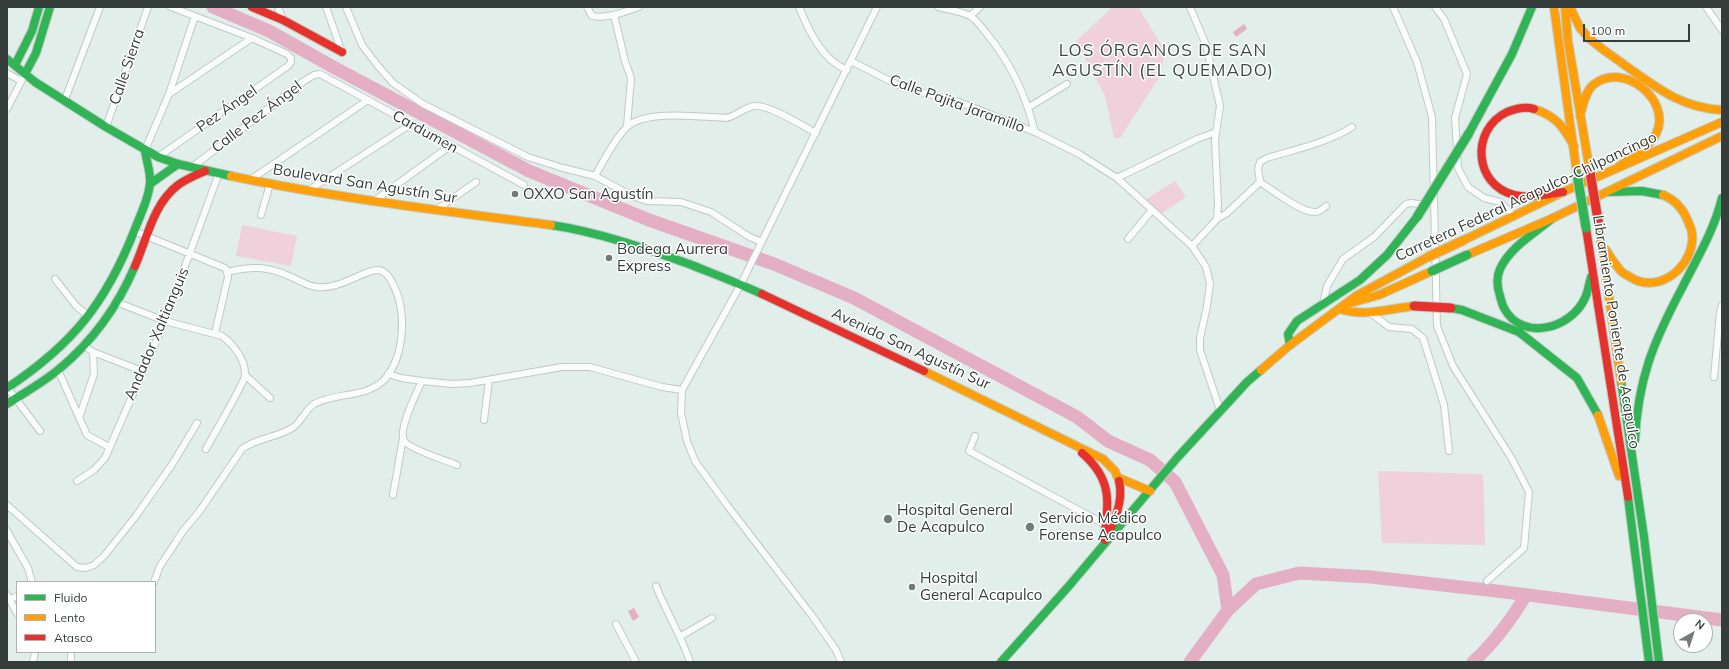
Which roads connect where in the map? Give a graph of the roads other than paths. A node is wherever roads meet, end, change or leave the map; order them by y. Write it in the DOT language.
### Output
graph roads {
  1 [pos="39,7"];
  2 [pos="50,7"];
  3 [pos="100,7"];
  4 [pos="148,7"];
  5 [pos="171,7"];
  6 [pos="252,7"];
  7 [pos="278,7"];
  8 [pos="326,7"];
  9 [pos="346,7"];
  10 [pos="587,7"];
  11 [pos="639,7"];
  12 [pos="799,7"];
  13 [pos="877,7"];
  14 [pos="938,7"];
  15 [pos="979,7"];
  16 [pos="1190,7"];
  17 [pos="1393,7"];
  18 [pos="1435,7"];
  19 [pos="1532,7"];
  20 [pos="1554,7"];
  21 [pos="1565,7"];
  22 [pos="1570,7"];
  23 [pos="1706,7"];
  24 [pos="614,15"];
  25 [pos="196,16"];
  26 [pos="970,16"];
  27 [pos="282,20"];
  28 [pos="1720,20"];
  29 [pos="1722,30"];
  30 [pos="252,38"];
  31 [pos="342,52"];
  32 [pos="7,59"];
  33 [pos="851,61"];
  34 [pos="15,65"];
  35 [pos="847,70"];
  36 [pos="7,72"];
  37 [pos="326,77"];
  38 [pos="23,78"];
  39 [pos="1067,84"];
  40 [pos="169,94"];
  41 [pos="368,100"];
  42 [pos="64,102"];
  43 [pos="1029,107"];
  44 [pos="7,109"];
  45 [pos="1722,110"];
  46 [pos="1580,116"];
  47 [pos="1722,122"];
  48 [pos="411,124"];
  49 [pos="627,126"];
  50 [pos="1352,127"];
  51 [pos="106,128"];
  52 [pos="1035,132"];
  53 [pos="1216,132"];
  54 [pos="816,133"];
  55 [pos="1722,136"];
  56 [pos="450,146"];
  57 [pos="1574,146"];
  58 [pos="145,150"];
  59 [pos="158,157"];
  60 [pos="178,164"];
  61 [pos="191,168"];
  62 [pos="1617,168"];
  63 [pos="206,171"];
  64 [pos="219,174"];
  65 [pos="595,176"];
  66 [pos="1117,178"];
  67 [pos="250,180"];
  68 [pos="476,182"];
  69 [pos="1260,182"];
  70 [pos="150,184"];
  71 [pos="270,184"];
  72 [pos="524,185"];
  73 [pos="309,190"];
  74 [pos="1563,192"];
  75 [pos="1607,192"];
  76 [pos="1722,198"];
  77 [pos="374,202"];
  78 [pos="1326,206"];
  79 [pos="1433,207"];
  80 [pos="436,210"];
  81 [pos="1152,210"];
  82 [pos="261,215"];
  83 [pos="1514,216"];
  84 [pos="1553,218"];
  85 [pos="1217,219"];
  86 [pos="134,230"];
  87 [pos="147,237"];
  88 [pos="1128,239"];
  89 [pos="1601,239"];
  90 [pos="760,244"];
  91 [pos="1192,246"];
  92 [pos="190,254"];
  93 [pos="1592,265"];
  94 [pos="227,272"];
  95 [pos="55,279"];
  96 [pos="742,284"];
  97 [pos="116,302"];
  98 [pos="1323,305"];
  99 [pos="1722,305"];
  100 [pos="1342,306"];
  101 [pos="1372,314"];
  102 [pos="89,316"];
  103 [pos="165,321"];
  104 [pos="215,333"];
  105 [pos="83,345"];
  106 [pos="1290,345"];
  107 [pos="93,352"];
  108 [pos="58,370"];
  109 [pos="142,371"];
  110 [pos="388,374"];
  111 [pos="245,375"];
  112 [pos="1714,377"];
  113 [pos="489,380"];
  114 [pos="422,381"];
  115 [pos="7,387"];
  116 [pos="682,390"];
  117 [pos="16,398"];
  118 [pos="270,398"];
  119 [pos="7,404"];
  120 [pos="1220,410"];
  121 [pos="79,418"];
  122 [pos="484,420"];
  123 [pos="197,423"];
  124 [pos="40,431"];
  125 [pos="975,436"];
  126 [pos="403,438"];
  127 [pos="1067,442"];
  128 [pos="109,447"];
  129 [pos="206,449"];
  130 [pos="1450,451"];
  131 [pos="457,464"];
  132 [pos="1119,478"];
  133 [pos="1635,479"];
  134 [pos="77,481"];
  135 [pos="1150,491"];
  136 [pos="393,495"];
  137 [pos="7,505"];
  138 [pos="1629,506"];
  139 [pos="1106,525"];
  140 [pos="7,531"];
  141 [pos="1101,549"];
  142 [pos="32,581"];
  143 [pos="154,581"];
  144 [pos="1488,581"];
  145 [pos="656,586"];
  146 [pos="8,597"];
  147 [pos="16,611"];
  148 [pos="712,618"];
  149 [pos="616,624"];
  150 [pos="681,636"];
  151 [pos="636,662"];
  152 [pos="690,662"];
  153 [pos="841,662"];
  154 [pos="1001,662"];
  155 [pos="1649,662"];
  156 [pos="1659,662"];
  1 -- 34 [label="main road"];
  2 -- 38 [label="main road"];
  3 -- 42 [label="street"];
  4 -- 51 [label="street, Calle Sierra"];
  5 -- 25 [label="street"];
  6 -- 27 [label="main road"];
  7 -- 27 [label="street"];
  8 -- 31 [label="street"];
  9 -- 65 [label="street"];
  10 -- 24 [label="street"];
  11 -- 24 [label="street"];
  12 -- 35 [label="street"];
  13 -- 33 [label="street"];
  14 -- 26 [label="street"];
  15 -- 26 [label="street"];
  16 -- 53 [label="street"];
  17 -- 79 [label="street"];
  18 -- 83 [label="street"];
  19 -- 98 [label="main road, bridge"];
  20 -- 57 [label="main road, Libramiento Poniente de Acapulco"];
  21 -- 46 [label="main road, Libramiento Poniente de Acapulco"];
  22 -- 45 [label="main road"];
  23 -- 28 [label="street"];
  24 -- 49 [label="street"];
  25 -- 30 [label="street"];
  25 -- 40 [label="street"];
  26 -- 43 [label="street"];
  27 -- 31 [label="main road"];
  28 -- 29 [label="street"];
  30 -- 40 [label="street"];
  30 -- 59 [label="street, Pez Ángel"];
  32 -- 34 [label="main road, Boulevard San Agustín Sur"];
  33 -- 35 [label="street"];
  33 -- 52 [label="street, Calle Pajita Jaramillo"];
  34 -- 38 [label="main road, Boulevard San Agustín Sur"];
  35 -- 54 [label="street"];
  36 -- 38 [label="street"];
  37 -- 41 [label="street, Cardumen"];
  37 -- 61 [label="street, Calle Pez Ángel"];
  38 -- 42 [label="main road, Boulevard San Agustín Sur"];
  38 -- 44 [label="street"];
  39 -- 43 [label="street"];
  40 -- 58 [label="street"];
  41 -- 48 [label="street, Cardumen"];
  41 -- 67 [label="street"];
  42 -- 51 [label="main road, Boulevard San Agustín Sur"];
  43 -- 52 [label="street"];
  46 -- 62 [label="main road"];
  46 -- 89 [label="main road, Libramiento Poniente de Acapulco, bridge"];
  47 -- 62 [label="main road, Carretera Federal Acapulco-Chilpancingo"];
  48 -- 56 [label="street, Cardumen"];
  48 -- 73 [label="street"];
  49 -- 54 [label="street"];
  49 -- 65 [label="street"];
  50 -- 69 [label="street"];
  51 -- 58 [label="main road, Boulevard San Agustín Sur"];
  52 -- 66 [label="street, Calle Pajita Jaramillo"];
  53 -- 66 [label="street"];
  53 -- 85 [label="street"];
  54 -- 90 [label="street"];
  55 -- 75 [label="main road, Carretera Federal Acapulco-Chilpancingo"];
  56 -- 72 [label="street, Cardumen"];
  56 -- 77 [label="street"];
  57 -- 74 [label="main road"];
  57 -- 93 [label="main road, Libramiento Poniente de Acapulco, bridge"];
  58 -- 59 [label="main road, Boulevard San Agustín Sur"];
  58 -- 70 [label="main road"];
  59 -- 60 [label="main road, Boulevard San Agustín Sur"];
  60 -- 61 [label="main road, Boulevard San Agustín Sur"];
  60 -- 70 [label="main road"];
  61 -- 63 [label="main road, Boulevard San Agustín Sur"];
  62 -- 74 [label="main road, Carretera Federal Acapulco-Chilpancingo"];
  63 -- 64 [label="main road, Boulevard San Agustín Sur"];
  63 -- 87 [label="main road"];
  64 -- 67 [label="main road, Boulevard San Agustín Sur"];
  64 -- 92 [label="street, Andador Xaltianguis"];
  65 -- 90 [label="street"];
  66 -- 81 [label="street, Calle Pajita Jaramillo"];
  67 -- 71 [label="main road, Boulevard San Agustín Sur"];
  68 -- 80 [label="street"];
  69 -- 78 [label="street"];
  69 -- 85 [label="street"];
  70 -- 86 [label="main road"];
  71 -- 73 [label="main road, Boulevard San Agustín Sur"];
  71 -- 82 [label="street"];
  73 -- 77 [label="main road, Boulevard San Agustín Sur"];
  74 -- 83 [label="main road, Carretera Federal Acapulco-Chilpancingo"];
  75 -- 84 [label="main road, Carretera Federal Acapulco-Chilpancingo"];
  75 -- 89 [label="main road"];
  76 -- 133 [label="main road"];
  77 -- 80 [label="main road, Boulevard San Agustín Sur"];
  79 -- 98 [label="street"];
  79 -- 144 [label="street"];
  80 -- 96 [label="main road, Boulevard San Agustín Sur"];
  81 -- 88 [label="street"];
  81 -- 91 [label="street, Calle Pajita Jaramillo"];
  83 -- 100 [label="main road, Carretera Federal Acapulco-Chilpancingo, bridge"];
  84 -- 93 [label="main road"];
  84 -- 100 [label="main road, Carretera Federal Acapulco-Chilpancingo, bridge"];
  85 -- 91 [label="street"];
  86 -- 87 [label="street"];
  86 -- 102 [label="main road"];
  87 -- 92 [label="street"];
  87 -- 97 [label="main road"];
  89 -- 133 [label="main road, Libramiento Poniente de Acapulco"];
  90 -- 96 [label="street"];
  91 -- 120 [label="street, Calle Pajita Jaramillo"];
  92 -- 94 [label="street"];
  92 -- 103 [label="street, Andador Xaltianguis"];
  93 -- 138 [label="main road, Libramiento Poniente de Acapulco"];
  94 -- 104 [label="street"];
  94 -- 110 [label="street"];
  95 -- 102 [label="street"];
  96 -- 116 [label="street"];
  96 -- 127 [label="main road, Avenida San Agustín Sur"];
  97 -- 103 [label="street"];
  97 -- 105 [label="main road"];
  98 -- 106 [label="main road"];
  99 -- 112 [label="street"];
  100 -- 101 [label="main road"];
  100 -- 106 [label="main road, Carretera Federal Acapulco-Chilpancingo"];
  101 -- 130 [label="street"];
  101 -- 138 [label="main road, bridge"];
  102 -- 115 [label="main road"];
  103 -- 104 [label="street"];
  103 -- 109 [label="street, Andador Xaltianguis"];
  104 -- 111 [label="street"];
  105 -- 107 [label="street"];
  105 -- 108 [label="main road"];
  106 -- 120 [label="main road, Carretera Federal Acapulco-Chilpancingo"];
  107 -- 109 [label="street"];
  107 -- 121 [label="street"];
  108 -- 117 [label="main road"];
  108 -- 121 [label="street"];
  109 -- 128 [label="street, Andador Xaltianguis"];
  110 -- 114 [label="street"];
  110 -- 143 [label="street"];
  111 -- 118 [label="street"];
  111 -- 129 [label="street"];
  113 -- 114 [label="street"];
  113 -- 116 [label="street"];
  113 -- 122 [label="street"];
  114 -- 126 [label="street"];
  115 -- 117 [label="street"];
  116 -- 153 [label="street"];
  117 -- 119 [label="main road"];
  117 -- 124 [label="street"];
  120 -- 135 [label="main road, Carretera Federal Acapulco-Chilpancingo"];
  121 -- 128 [label="street"];
  123 -- 137 [label="street"];
  125 -- 139 [label="street"];
  126 -- 131 [label="street"];
  126 -- 136 [label="street"];
  127 -- 132 [label="main road, Avenida San Agustín Sur"];
  127 -- 139 [label="main road, Avenida San Agustín Sur"];
  128 -- 134 [label="street, Andador Xaltianguis"];
  132 -- 135 [label="main road"];
  132 -- 141 [label="main road"];
  133 -- 156 [label="main road, Libramiento Poniente de Acapulco"];
  135 -- 141 [label="main road, Carretera Federal Acapulco-Chilpancingo"];
  138 -- 155 [label="main road, Libramiento Poniente de Acapulco"];
  139 -- 141 [label="main road, Avenida San Agustín Sur"];
  140 -- 142 [label="street"];
  141 -- 154 [label="main road"];
  145 -- 150 [label="street"];
  146 -- 147 [label="street"];
  148 -- 150 [label="street"];
  149 -- 151 [label="street"];
  150 -- 152 [label="street"];
}
